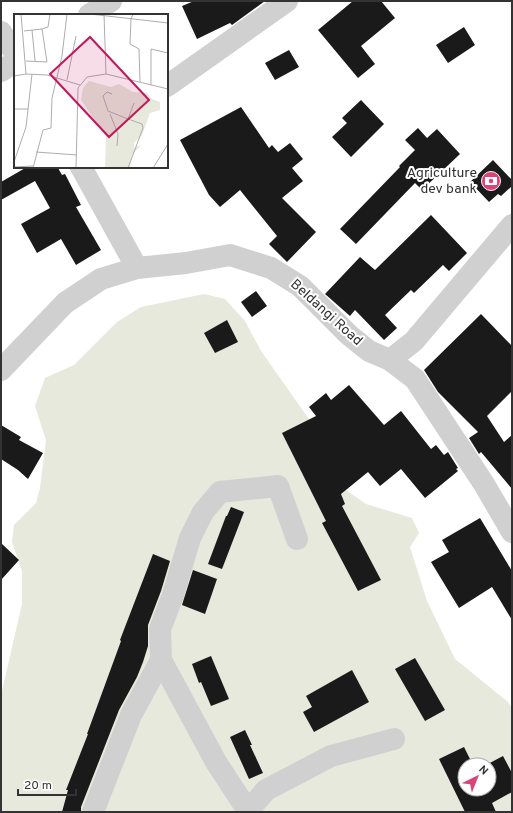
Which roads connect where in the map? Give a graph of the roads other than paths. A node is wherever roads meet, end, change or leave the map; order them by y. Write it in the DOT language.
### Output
graph roads {
  1 [pos="111,1"];
  2 [pos="287,1"];
  3 [pos="91,14"];
  4 [pos="1,32"];
  5 [pos="14,52"];
  6 [pos="14,63"];
  7 [pos="1,71"];
  8 [pos="168,85"];
  9 [pos="82,168"];
  10 [pos="512,225"];
  11 [pos="136,268"];
  12 [pos="390,360"];
  13 [pos="1,370"];
  14 [pos="512,532"];
  15 [pos="298,539"];
  16 [pos="161,660"];
  17 [pos="394,739"];
  18 [pos="248,811"];
  19 [pos="93,812"];
  1 -- 3 [label="street"];
  2 -- 8 [label="street"];
  4 -- 5 [label="street"];
  6 -- 7 [label="street"];
  9 -- 11 [label="street"];
  10 -- 12 [label="street"];
  11 -- 12 [label="street, Beldangi Road"];
  11 -- 13 [label="street, Beldangi Road"];
  12 -- 14 [label="street, Beldangi Road"];
  15 -- 16 [label="street"];
  16 -- 18 [label="street"];
  16 -- 19 [label="street"];
  17 -- 18 [label="street"];
}
